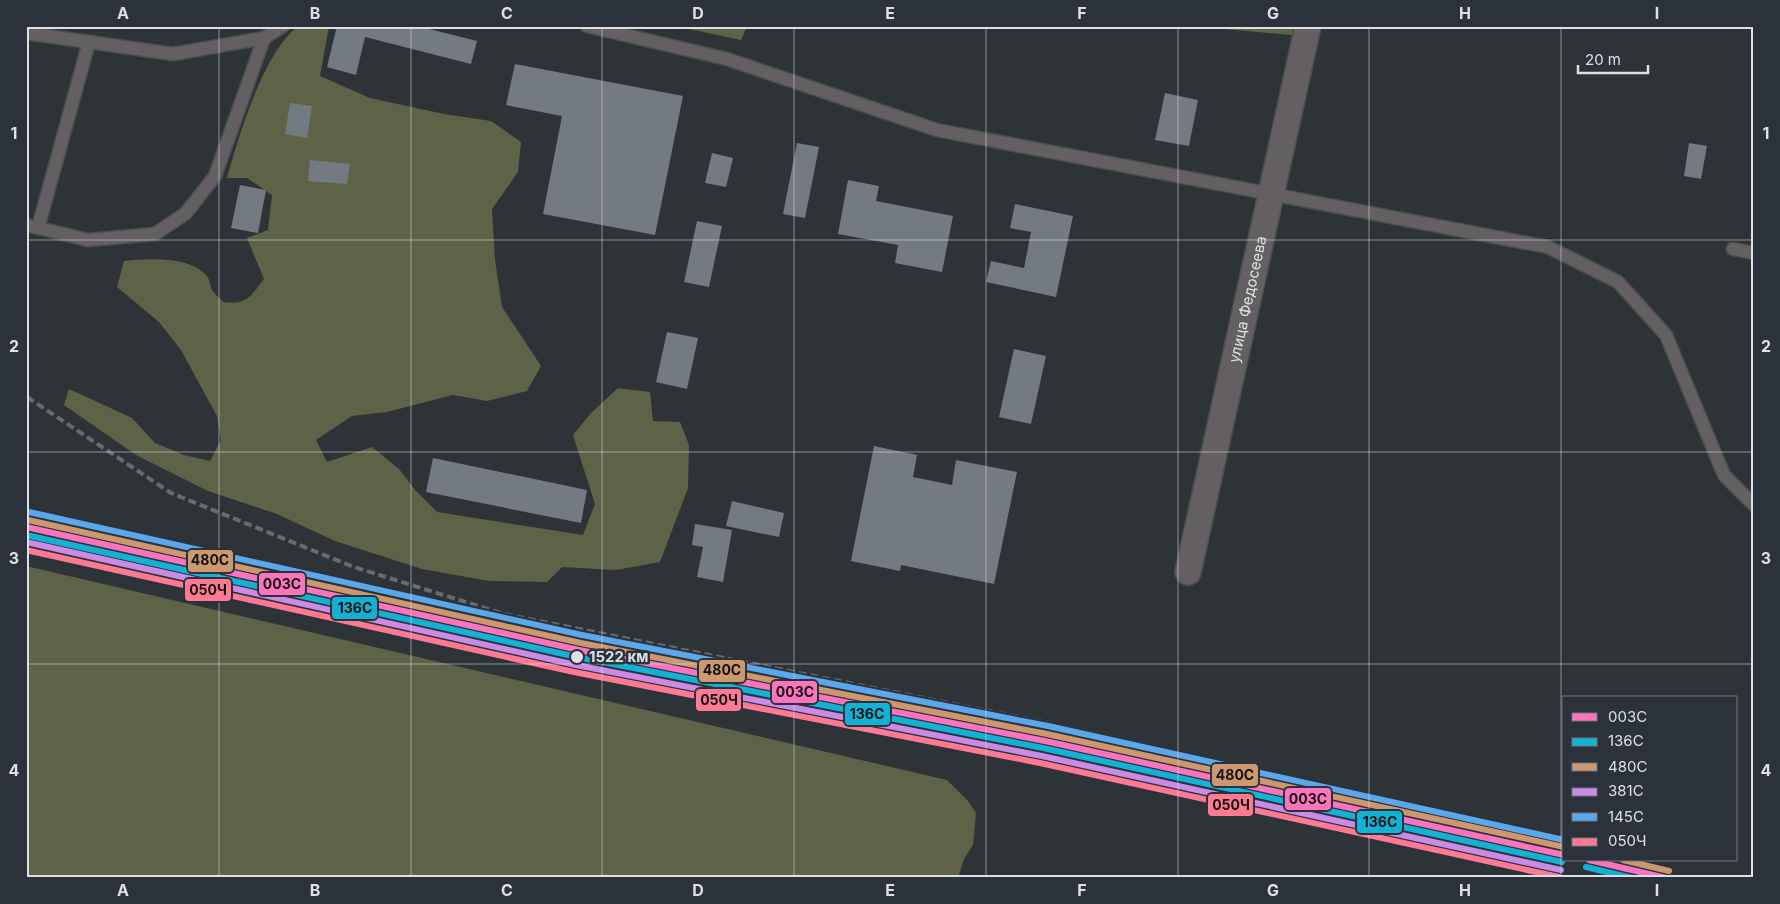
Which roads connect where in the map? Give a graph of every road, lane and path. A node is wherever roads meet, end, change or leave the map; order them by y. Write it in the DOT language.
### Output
graph roads {
  1 [pos="283,26"];
  2 [pos="587,26"];
  3 [pos="1308,26"];
  4 [pos="26,33"];
  5 [pos="264,38"];
  6 [pos="89,42"];
  7 [pos="1270,194"];
  8 [pos="32,226"];
  9 [pos="1733,249"];
  10 [pos="1754,254"];
  11 [pos="1754,506"];
  12 [pos="1188,572"];
  1 -- 5 [label="lane"];
  2 -- 7 [label="lane"];
  3 -- 7 [label="street, улица Федосеева"];
  4 -- 6 [label="lane"];
  5 -- 6 [label="lane"];
  5 -- 8 [label="lane"];
  6 -- 8 [label="lane"];
  7 -- 11 [label="lane"];
  7 -- 12 [label="street, улица Федосеева"];
  9 -- 10 [label="lane"];
}
